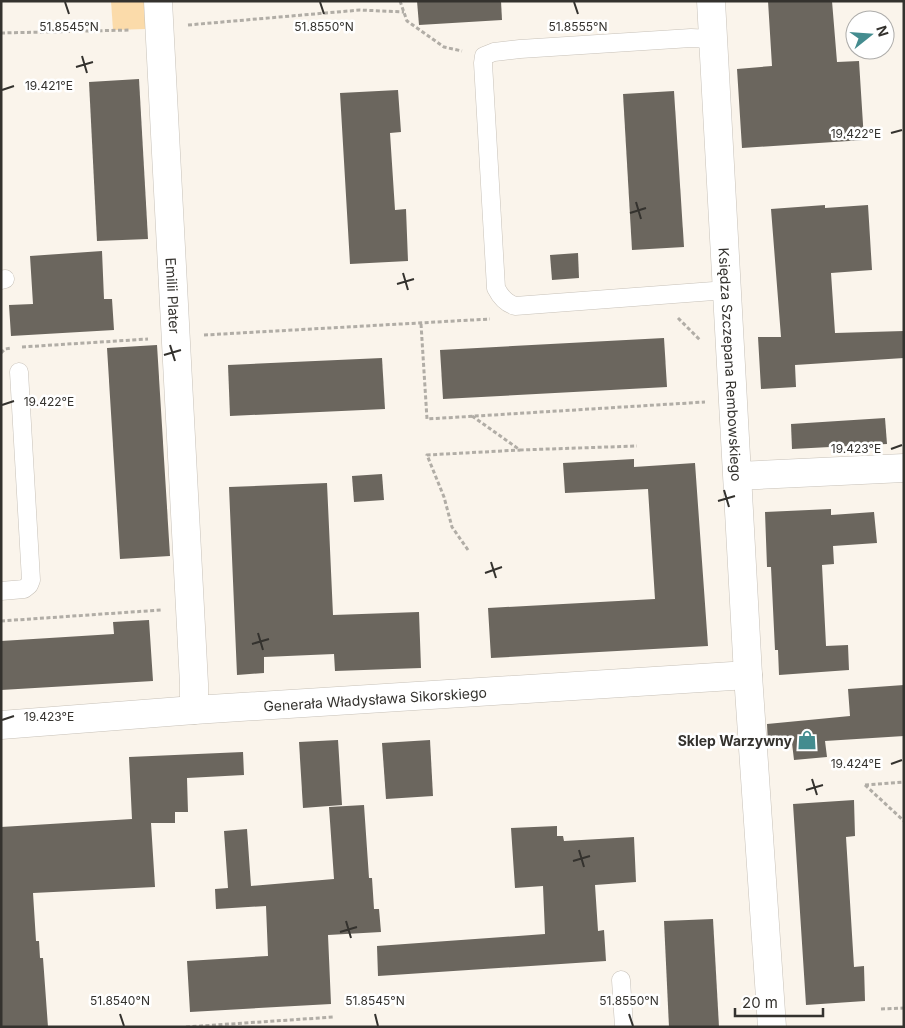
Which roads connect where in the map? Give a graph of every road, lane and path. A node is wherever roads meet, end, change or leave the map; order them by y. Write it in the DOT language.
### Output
graph roads {
  1 [pos="400,1"];
  2 [pos="711,1"];
  3 [pos="404,12"];
  4 [pos="152,19"];
  5 [pos="1,33"];
  6 [pos="712,39"];
  7 [pos="484,56"];
  8 [pos="727,290"];
  9 [pos="673,313"];
  10 [pos="164,337"];
  11 [pos="706,346"];
  12 [pos="3,349"];
  13 [pos="1,353"];
  14 [pos="20,372"];
  15 [pos="706,402"];
  16 [pos="471,416"];
  17 [pos="637,446"];
  18 [pos="520,450"];
  19 [pos="904,468"];
  20 [pos="738,476"];
  21 [pos="468,550"];
  22 [pos="1,591"];
  23 [pos="166,610"];
  24 [pos="1,621"];
  25 [pos="748,675"];
  26 [pos="194,710"];
  27 [pos="1,725"];
  28 [pos="904,782"];
  29 [pos="904,821"];
  30 [pos="621,980"];
  31 [pos="904,1008"];
  32 [pos="881,1009"];
  33 [pos="334,1017"];
  34 [pos="234,1025"];
  35 [pos="186,1027"];
  36 [pos="624,1027"];
  37 [pos="772,1027"];
  1 -- 3 [label="path"];
  2 -- 6 [label="street, Księdza Szczepana Rembowskiego"];
  3 -- 4 [label="path"];
  3 -- 7 [label="path"];
  4 -- 5 [label="path"];
  4 -- 10 [label="street, Emilii Plater"];
  6 -- 7 [label="lane"];
  6 -- 8 [label="street, Księdza Szczepana Rembowskiego"];
  7 -- 8 [label="lane"];
  8 -- 20 [label="street, Księdza Szczepana Rembowskiego"];
  9 -- 11 [label="path"];
  10 -- 12 [label="path"];
  10 -- 16 [label="path"];
  10 -- 26 [label="street, Emilii Plater"];
  12 -- 13 [label="path"];
  14 -- 22 [label="lane"];
  15 -- 16 [label="path"];
  16 -- 18 [label="path"];
  17 -- 18 [label="path"];
  18 -- 21 [label="path"];
  19 -- 20 [label="street"];
  20 -- 25 [label="street, Księdza Szczepana Rembowskiego"];
  23 -- 24 [label="path"];
  25 -- 26 [label="street, Generała Władysława Sikorskiego"];
  25 -- 37 [label="street, Księdza Szczepana Rembowskiego"];
  26 -- 27 [label="street, Generała Władysława Sikorskiego"];
  28 -- 29 [label="path"];
  30 -- 36 [label="lane"];
  31 -- 32 [label="path"];
  33 -- 34 [label="path"];
  34 -- 35 [label="path"];
}
